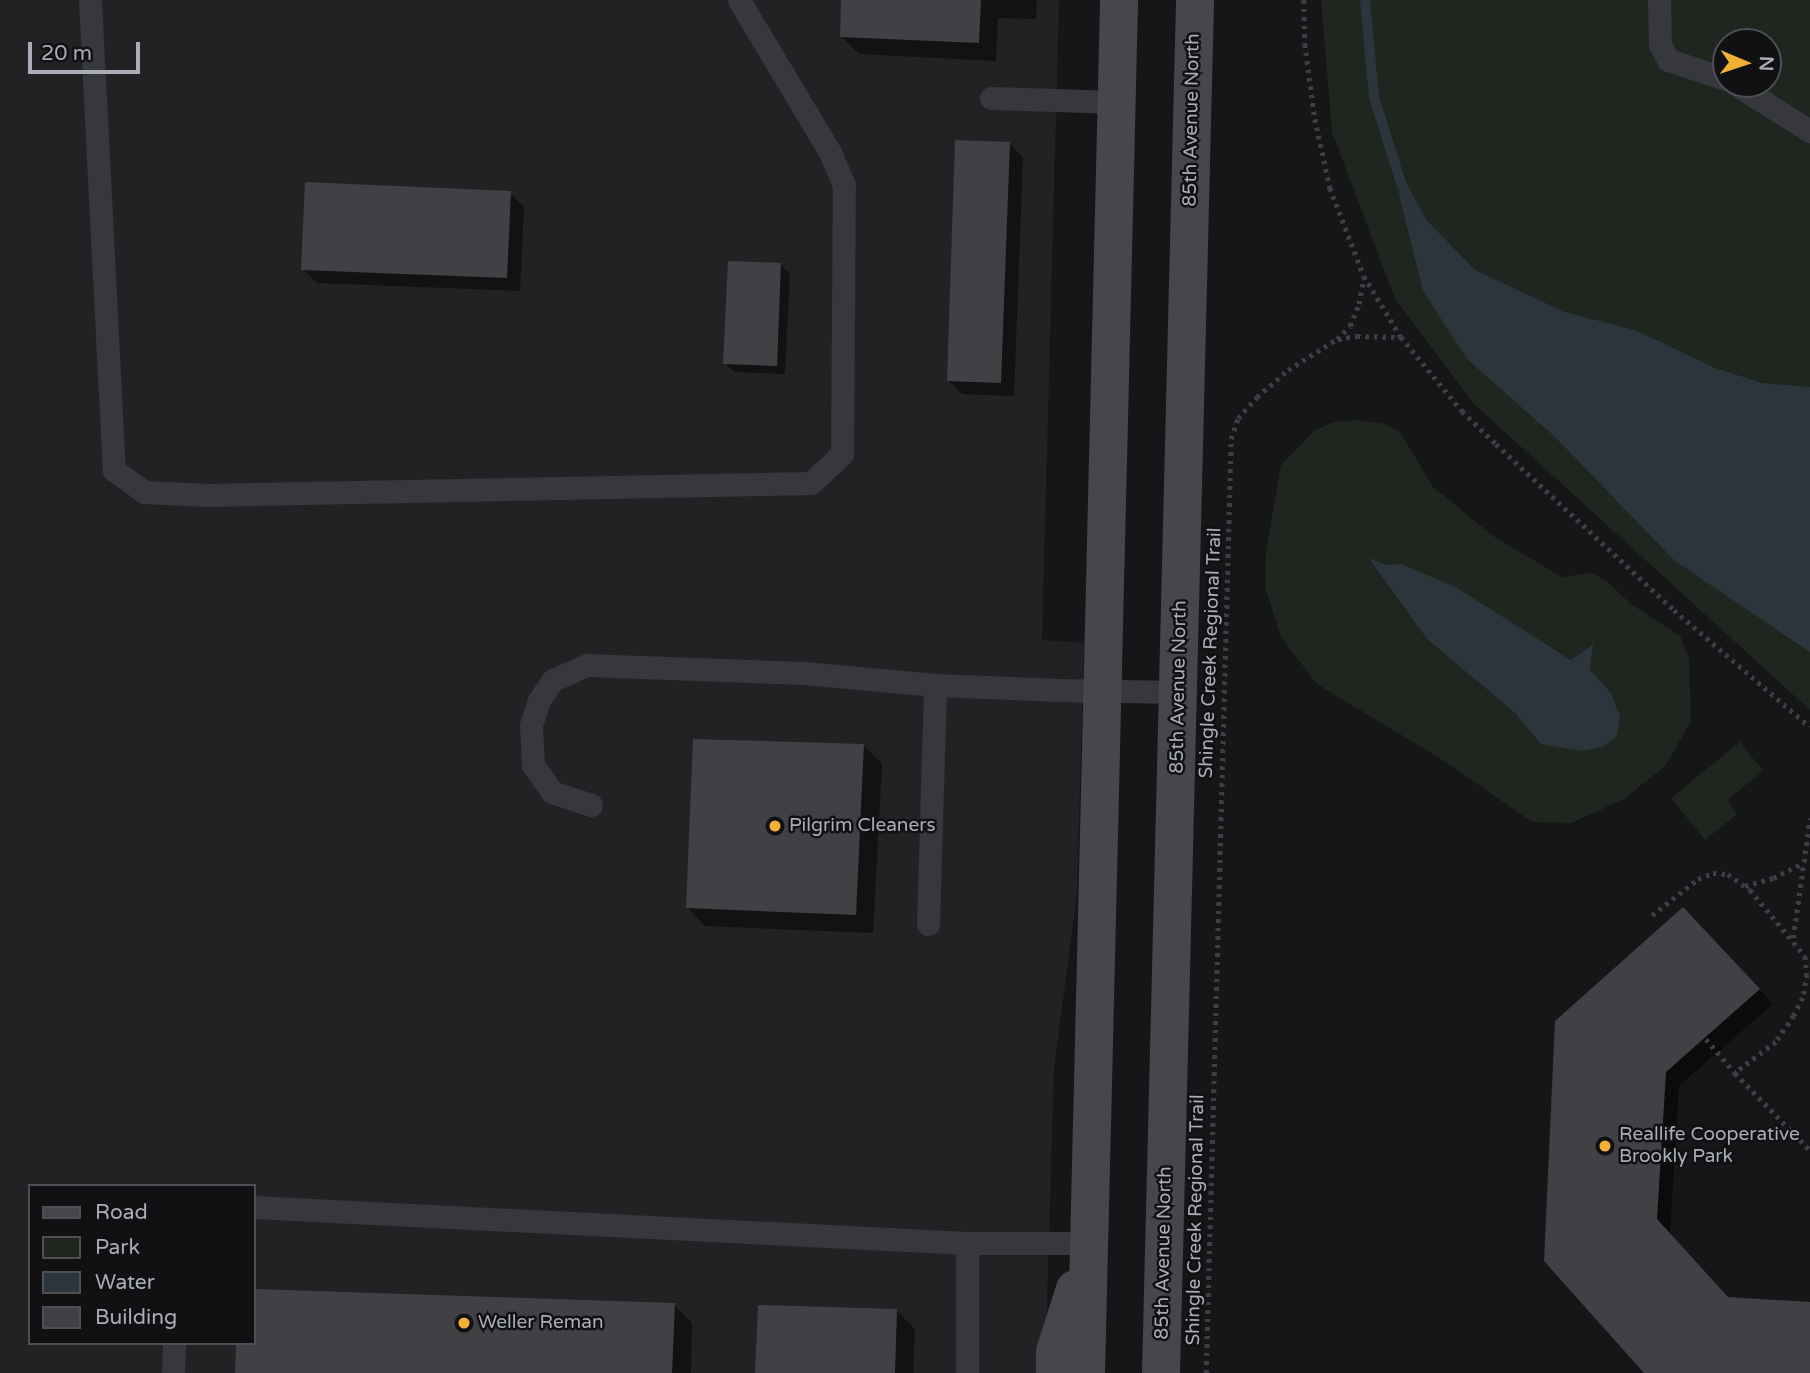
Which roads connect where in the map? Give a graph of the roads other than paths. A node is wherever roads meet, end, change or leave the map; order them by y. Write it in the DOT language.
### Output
graph roads {
  1 [pos="90,0"];
  2 [pos="739,0"];
  3 [pos="1119,0"];
  4 [pos="1195,0"];
  5 [pos="1659,0"];
  6 [pos="1712,74"];
  7 [pos="991,98"];
  8 [pos="1757,98"];
  9 [pos="1117,102"];
  10 [pos="1810,131"];
  11 [pos="935,684"];
  12 [pos="1103,691"];
  13 [pos="1178,692"];
  14 [pos="591,805"];
  15 [pos="928,924"];
  16 [pos="256,1207"];
  17 [pos="967,1243"];
  18 [pos="1089,1243"];
  19 [pos="174,1345"];
  20 [pos="173,1373"];
  21 [pos="967,1373"];
  22 [pos="1055,1373"];
  23 [pos="1086,1373"];
  24 [pos="1161,1373"];
  1 -- 2 [label="lane"];
  3 -- 9 [label="main road"];
  4 -- 13 [label="main road, 85th Avenue North"];
  5 -- 6 [label="lane"];
  7 -- 9 [label="lane"];
  8 -- 10 [label="lane"];
  9 -- 12 [label="main road"];
  11 -- 12 [label="lane"];
  11 -- 14 [label="lane"];
  11 -- 15 [label="lane"];
  12 -- 13 [label="lane"];
  12 -- 18 [label="main road"];
  13 -- 24 [label="main road, 85th Avenue North"];
  16 -- 17 [label="lane"];
  17 -- 18 [label="lane"];
  17 -- 21 [label="lane"];
  18 -- 22 [label="main road"];
  18 -- 23 [label="main road"];
  19 -- 20 [label="lane"];
}
